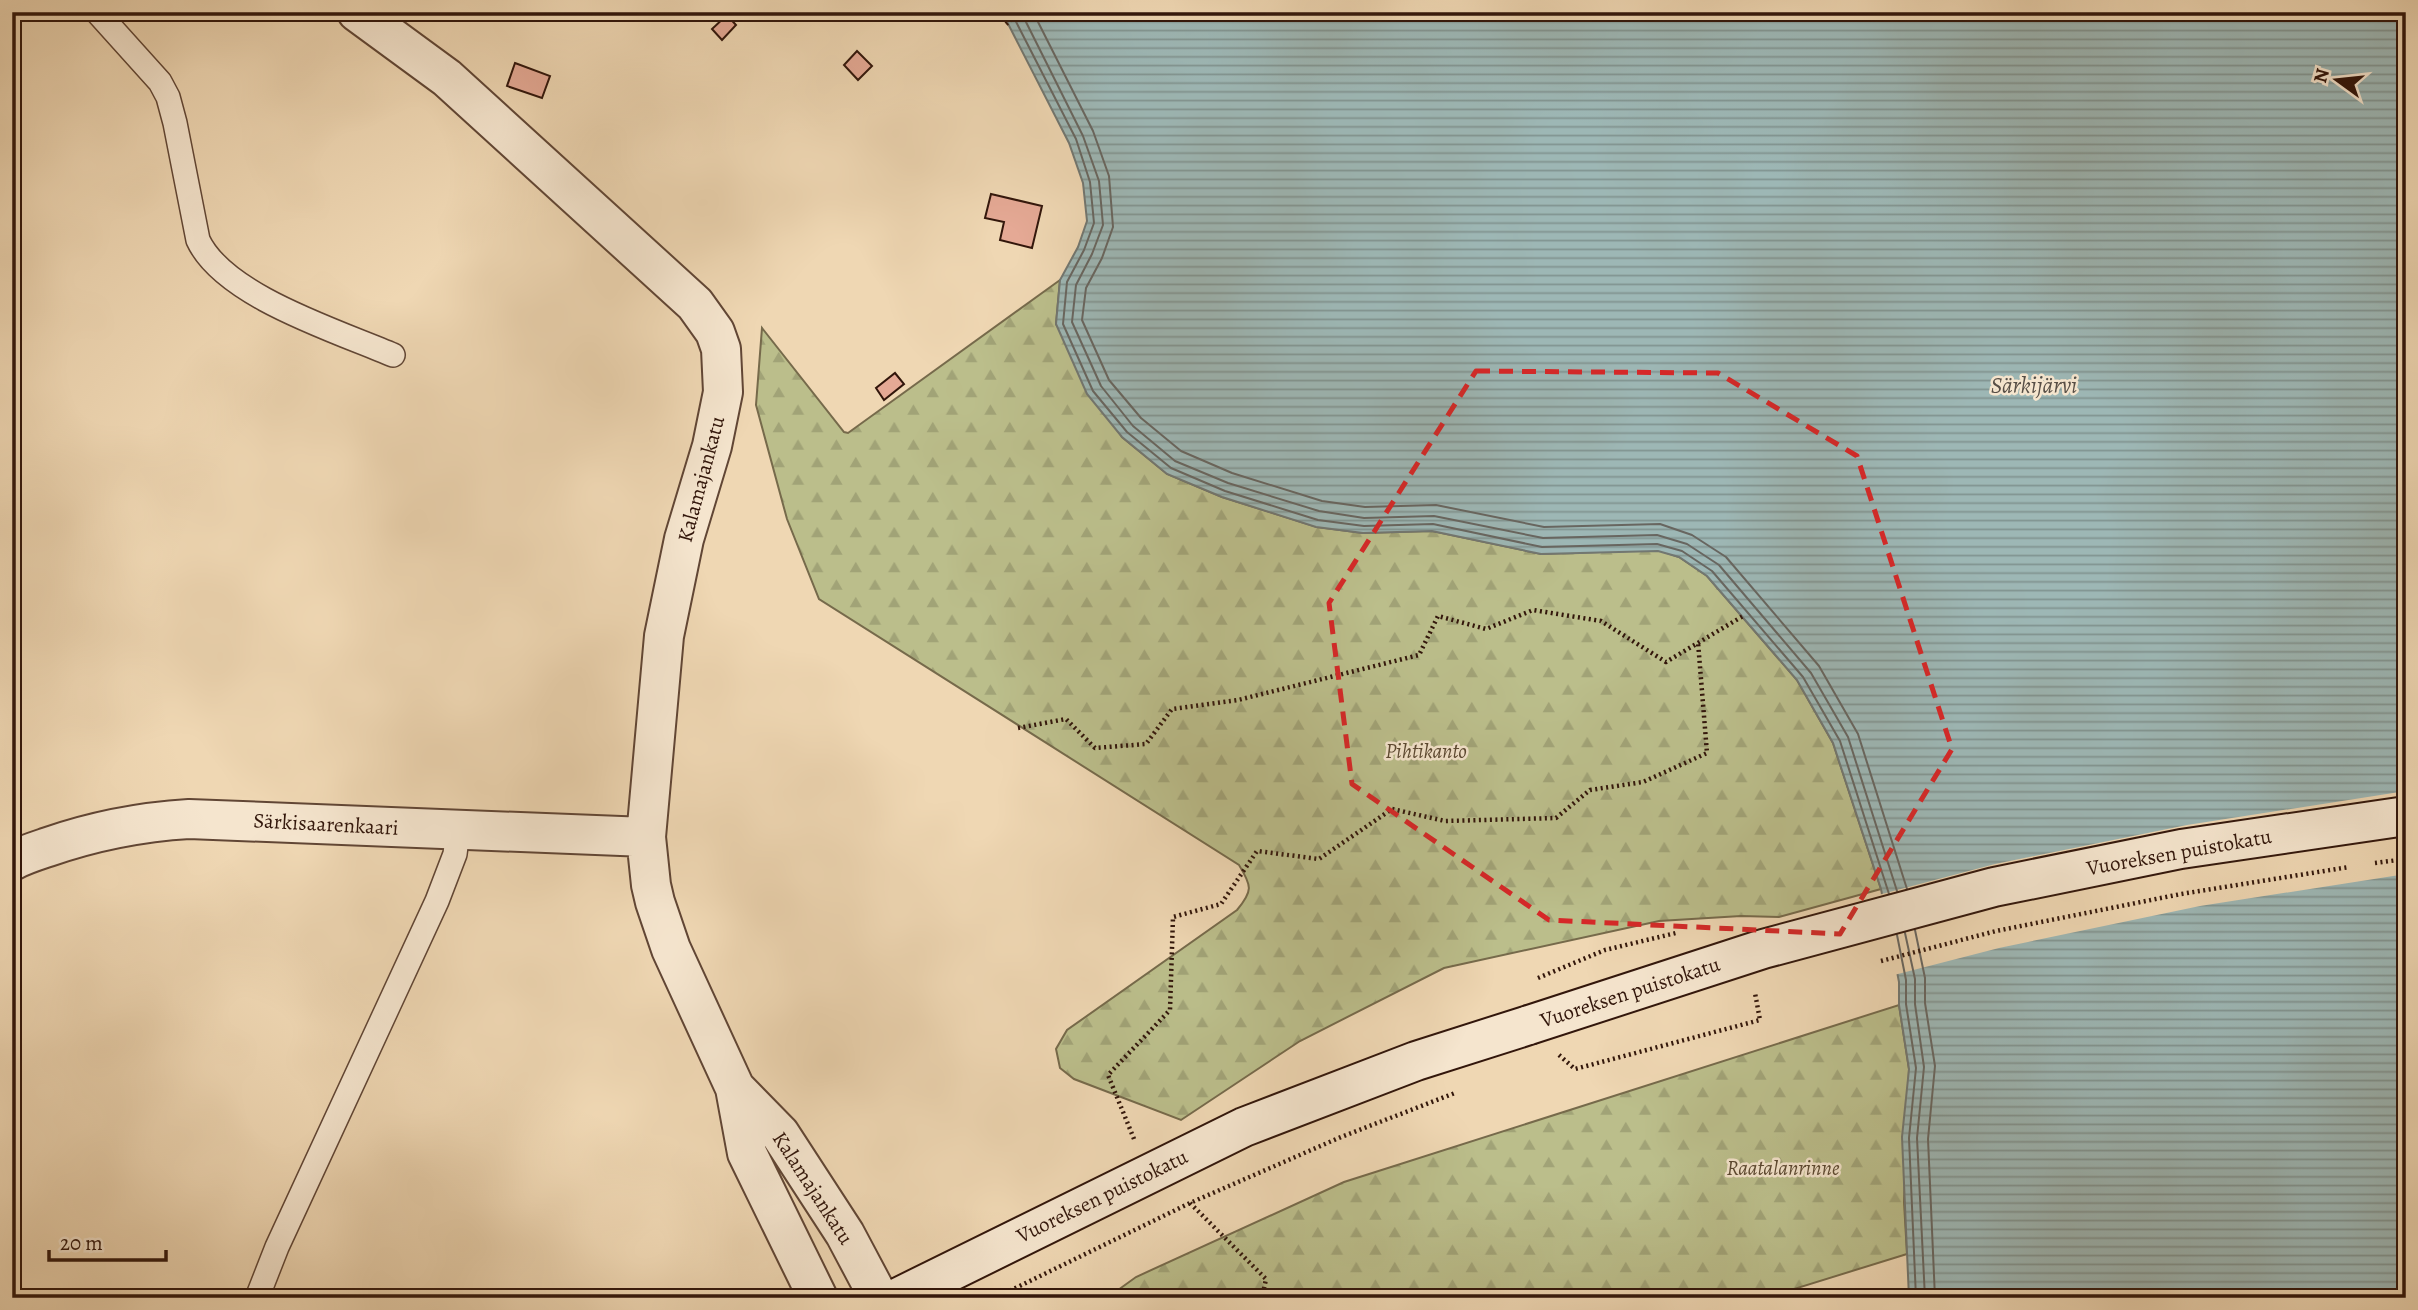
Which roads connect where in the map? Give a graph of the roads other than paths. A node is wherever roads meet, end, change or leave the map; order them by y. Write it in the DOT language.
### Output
graph roads {
  1 [pos="97,12"];
  2 [pos="358,12"];
  3 [pos="393,355"];
  4 [pos="2406,816"];
  5 [pos="458,830"];
  6 [pos="646,837"];
  7 [pos="12,861"];
  8 [pos="735,1088"];
  9 [pos="257,1298"];
  10 [pos="818,1298"];
  11 [pos="879,1298"];
  12 [pos="897,1298"];
  1 -- 3 [label="lane"];
  2 -- 6 [label="street, Kalamajankatu"];
  4 -- 12 [label="street, Vuoreksen puistokatu, bridge"];
  5 -- 6 [label="street, Särkisaarenkaari"];
  5 -- 7 [label="street, Särkisaarenkaari"];
  5 -- 9 [label="lane"];
  6 -- 8 [label="street, Kalamajankatu"];
  8 -- 10 [label="street, Kalamajankatu"];
  8 -- 11 [label="street, Kalamajankatu"];
}
